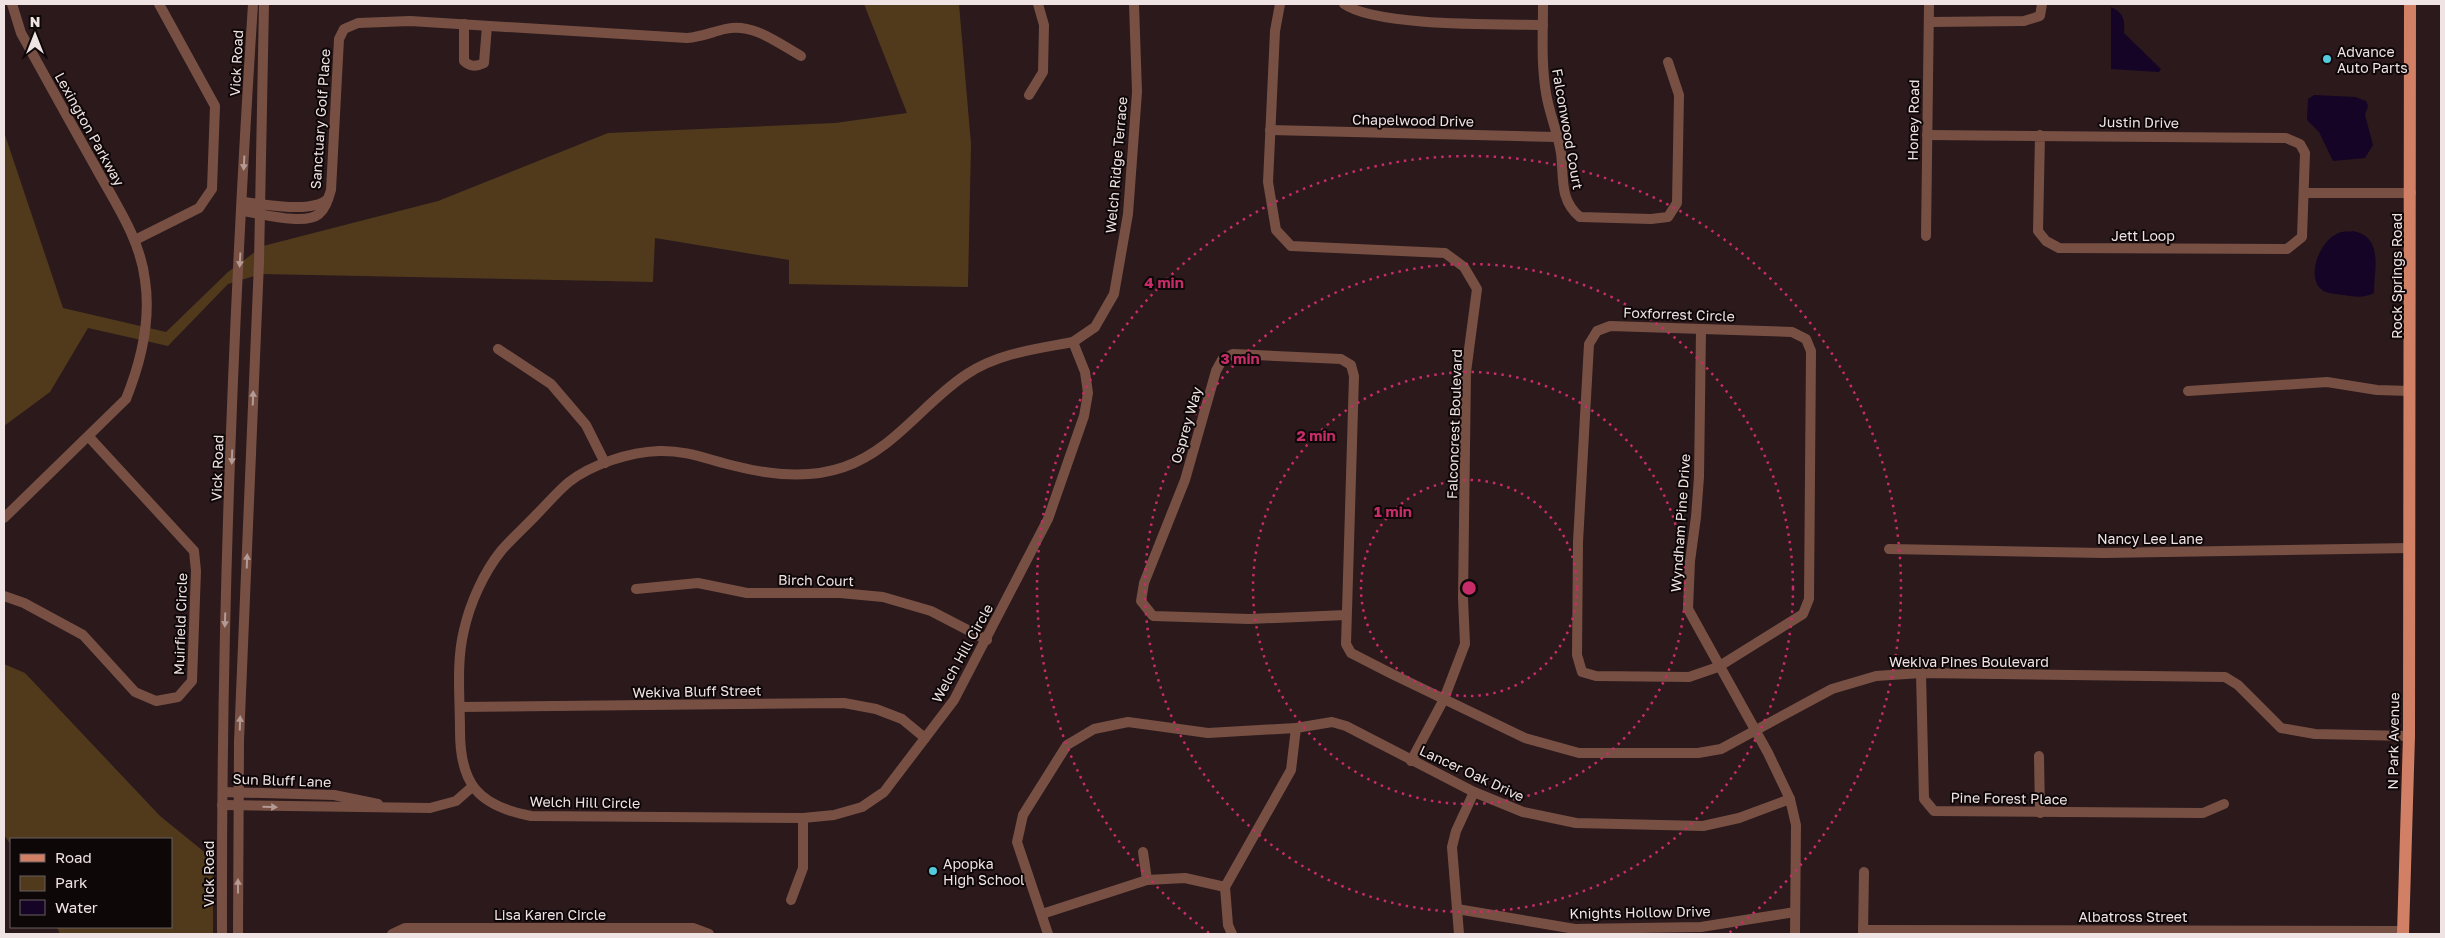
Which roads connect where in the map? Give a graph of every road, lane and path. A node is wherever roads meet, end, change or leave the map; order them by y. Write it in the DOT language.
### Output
graph roads {
  1 [pos="12,4"];
  2 [pos="159,4"];
  3 [pos="253,4"];
  4 [pos="264,4"];
  5 [pos="1038,4"];
  6 [pos="1134,4"];
  7 [pos="1280,4"];
  8 [pos="1344,4"];
  9 [pos="1543,4"];
  10 [pos="1929,4"];
  11 [pos="2042,4"];
  12 [pos="2410,4"];
  13 [pos="1929,22"];
  14 [pos="464,24"];
  15 [pos="487,26"];
  16 [pos="1543,26"];
  17 [pos="801,56"];
  18 [pos="1668,62"];
  19 [pos="1029,95"];
  20 [pos="1270,130"];
  21 [pos="1927,134"];
  22 [pos="2040,135"];
  23 [pos="1556,137"];
  24 [pos="2304,193"];
  25 [pos="2411,193"];
  26 [pos="328,199"];
  27 [pos="304,206"];
  28 [pos="242,207"];
  29 [pos="260,208"];
  30 [pos="304,218"];
  31 [pos="1926,236"];
  32 [pos="135,240"];
  33 [pos="1701,329"];
  34 [pos="1073,342"];
  35 [pos="498,350"];
  36 [pos="2188,391"];
  37 [pos="2410,391"];
  38 [pos="89,437"];
  39 [pos="604,463"];
  40 [pos="4,518"];
  41 [pos="2410,548"];
  42 [pos="1889,550"];
  43 [pos="636,589"];
  44 [pos="4,596"];
  45 [pos="1346,615"];
  46 [pos="987,640"];
  47 [pos="1718,667"];
  48 [pos="1921,673"];
  49 [pos="1392,674"];
  50 [pos="1444,699"];
  51 [pos="460,707"];
  52 [pos="1296,728"];
  53 [pos="1755,732"];
  54 [pos="2409,736"];
  55 [pos="925,738"];
  56 [pos="2039,756"];
  57 [pos="1411,761"];
  58 [pos="472,787"];
  59 [pos="223,792"];
  60 [pos="238,792"];
  61 [pos="1474,792"];
  62 [pos="1790,800"];
  63 [pos="2224,804"];
  64 [pos="222,805"];
  65 [pos="238,806"];
  66 [pos="399,807"];
  67 [pos="2040,813"];
  68 [pos="803,818"];
  69 [pos="1143,852"];
  70 [pos="1864,872"];
  71 [pos="1147,880"];
  72 [pos="1225,887"];
  73 [pos="791,900"];
  74 [pos="1457,909"];
  75 [pos="1795,912"];
  76 [pos="1042,914"];
  77 [pos="1863,932"];
  78 [pos="2403,933"];
  79 [pos="222,934"];
  80 [pos="238,934"];
  81 [pos="392,934"];
  82 [pos="709,934"];
  83 [pos="1048,934"];
  84 [pos="1232,934"];
  85 [pos="1459,934"];
  86 [pos="1795,934"];
  1 -- 32 [label="street, Lexington Parkway"];
  2 -- 32 [label="street"];
  3 -- 28 [label="street, Vick Road, one-way"];
  4 -- 29 [label="street, Vick Road"];
  5 -- 19 [label="street"];
  6 -- 34 [label="street, Welch Ridge Terrace"];
  7 -- 20 [label="street, Falconcrest Boulevard"];
  8 -- 16 [label="street"];
  9 -- 16 [label="street, Falconwood Court"];
  10 -- 13 [label="street, Honey Road"];
  11 -- 13 [label="street"];
  12 -- 25 [label="main road, Rock Springs Road"];
  13 -- 21 [label="street, Honey Road"];
  14 -- 15 [label="street, Sanctuary Golf Place"];
  14 -- 15 [label="street"];
  14 -- 26 [label="street, Sanctuary Golf Place"];
  15 -- 17 [label="street, Sanctuary Golf Place"];
  16 -- 23 [label="street, Falconwood Court"];
  18 -- 23 [label="street, Falconwood Court"];
  20 -- 23 [label="street, Chapelwood Drive"];
  20 -- 50 [label="street, Falconcrest Boulevard"];
  21 -- 22 [label="street, Justin Drive"];
  21 -- 31 [label="street, Honey Road"];
  22 -- 24 [label="street, Justin Drive"];
  22 -- 24 [label="street, Jett Loop"];
  24 -- 25 [label="street"];
  25 -- 37 [label="main road, Rock Springs Road"];
  26 -- 27 [label="street, Sanctuary Golf Place"];
  26 -- 30 [label="street, Sanctuary Golf Place"];
  27 -- 29 [label="street, Sanctuary Golf Place"];
  27 -- 30 [label="street"];
  28 -- 29 [label="street, Sanctuary Golf Place"];
  28 -- 59 [label="street, Vick Road, one-way"];
  29 -- 30 [label="street, Sanctuary Golf Place"];
  60 -- 29 [label="street, Vick Road, one-way"];
  32 -- 38 [label="street, Lexington Parkway"];
  33 -- 47 [label="street, Wyndham Pine Drive"];
  33 -- 47 [label="street, Foxforrest Circle"];
  33 -- 47 [label="street, Foxforrest Circle"];
  34 -- 39 [label="street"];
  34 -- 46 [label="street, Welch Hill Circle"];
  35 -- 39 [label="street"];
  36 -- 37 [label="street"];
  37 -- 41 [label="main road, Rock Springs Road"];
  38 -- 40 [label="street, Lexington Parkway"];
  38 -- 44 [label="street, Muirfield Circle"];
  39 -- 51 [label="street"];
  41 -- 42 [label="street, Nancy Lee Lane"];
  41 -- 54 [label="main road, N Park Avenue"];
  43 -- 46 [label="street, Birch Court"];
  45 -- 45 [label="street, Osprey Way"];
  45 -- 49 [label="street, Osprey Way"];
  46 -- 55 [label="street, Welch Hill Circle"];
  47 -- 53 [label="street, Wyndham Pine Drive"];
  48 -- 53 [label="street, Wekiva Pines Boulevard"];
  48 -- 54 [label="street, Wekiva Pines Boulevard"];
  48 -- 67 [label="street, Pine Forest Place"];
  49 -- 50 [label="street, Wekiva Pines Boulevard"];
  50 -- 53 [label="street, Wekiva Pines Boulevard"];
  50 -- 57 [label="street, Falconcrest Boulevard"];
  51 -- 55 [label="street, Wekiva Bluff Street"];
  51 -- 58 [label="street"];
  52 -- 57 [label="street, Lancer Oak Drive"];
  52 -- 72 [label="street"];
  52 -- 76 [label="street, Lancer Oak Drive"];
  53 -- 62 [label="street, Wyndham Pine Drive"];
  54 -- 78 [label="main road, N Park Avenue"];
  55 -- 68 [label="street, Welch Hill Circle"];
  56 -- 67 [label="street"];
  57 -- 61 [label="street, Lancer Oak Drive"];
  58 -- 66 [label="street, Sun Bluff Lane"];
  58 -- 68 [label="street, Welch Hill Circle"];
  59 -- 60 [label="street, Sun Bluff Lane"];
  59 -- 64 [label="street, Vick Road"];
  60 -- 65 [label="street, Vick Road"];
  60 -- 66 [label="street, Sun Bluff Lane"];
  61 -- 62 [label="street, Lancer Oak Drive"];
  61 -- 74 [label="street"];
  62 -- 75 [label="street, Wyndham Pine Drive"];
  63 -- 67 [label="street, Pine Forest Place"];
  64 -- 65 [label="street, Sun Bluff Lane"];
  64 -- 79 [label="street, Vick Road"];
  65 -- 66 [label="street, Sun Bluff Lane, one-way"];
  80 -- 65 [label="street, Vick Road, one-way"];
  68 -- 73 [label="street"];
  69 -- 71 [label="street"];
  70 -- 77 [label="street"];
  71 -- 72 [label="street"];
  71 -- 76 [label="street"];
  72 -- 84 [label="street"];
  74 -- 75 [label="street, Knights Hollow Drive"];
  74 -- 85 [label="street"];
  75 -- 86 [label="street, Wyndham Pine Drive"];
  76 -- 83 [label="street, Lancer Oak Drive"];
  77 -- 78 [label="street, Albatross Street"];
  81 -- 82 [label="street, Lisa Karen Circle"];
}
